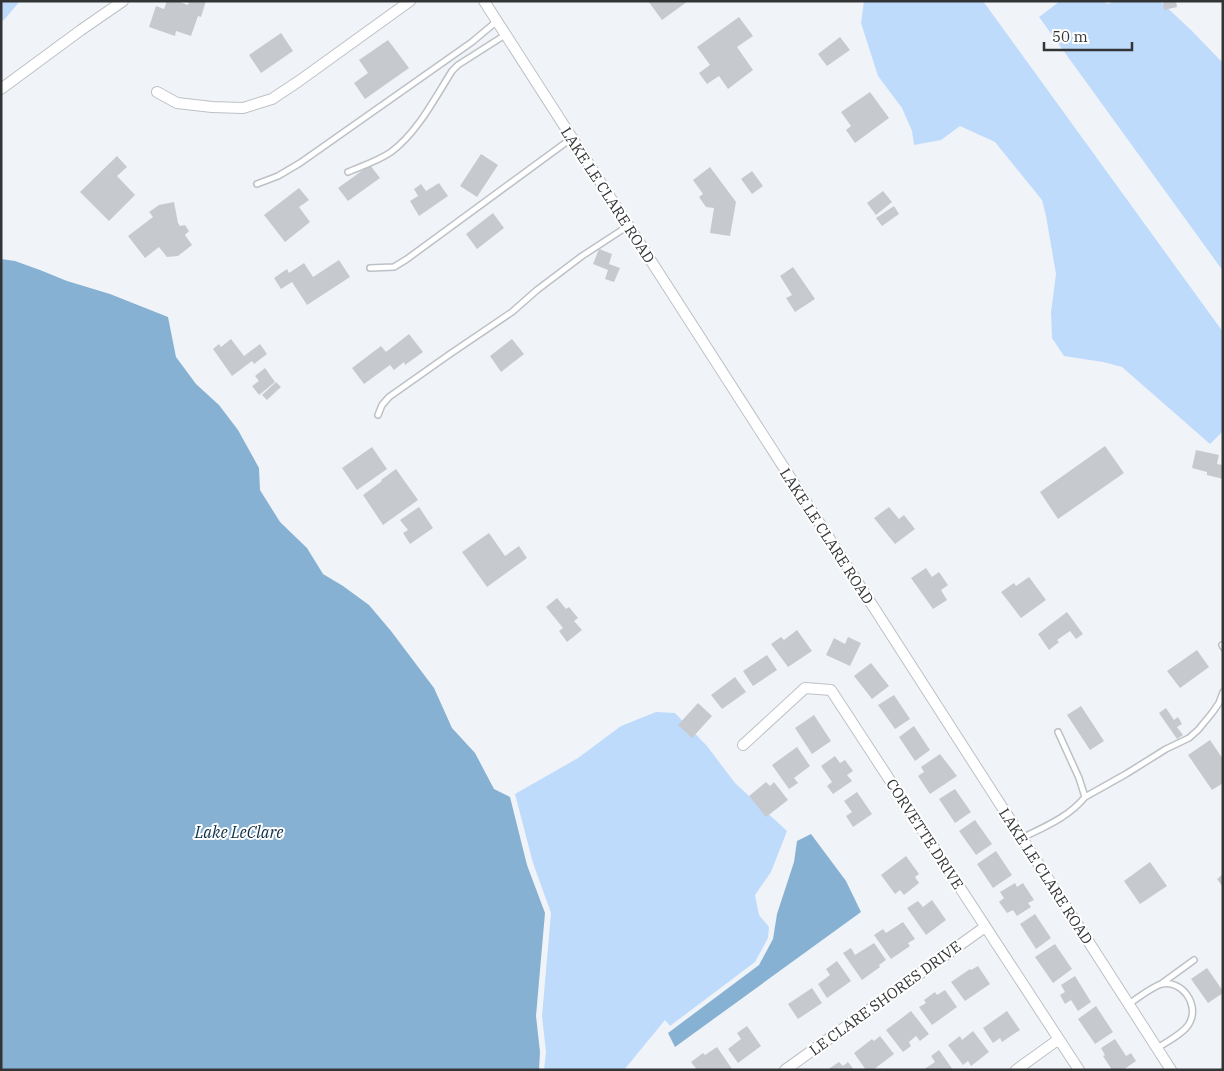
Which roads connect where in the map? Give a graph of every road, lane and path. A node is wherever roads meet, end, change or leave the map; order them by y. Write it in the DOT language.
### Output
graph roads {
  1 [pos="123,1"];
  2 [pos="410,1"];
  3 [pos="484,1"];
  4 [pos="497,22"];
  5 [pos="505,35"];
  6 [pos="1,89"];
  7 [pos="158,92"];
  8 [pos="572,138"];
  9 [pos="348,172"];
  10 [pos="257,184"];
  11 [pos="628,226"];
  12 [pos="370,268"];
  13 [pos="378,415"];
  14 [pos="1223,692"];
  15 [pos="1058,732"];
  16 [pos="743,745"];
  17 [pos="1084,797"];
  18 [pos="1022,838"];
  19 [pos="985,927"];
  20 [pos="1194,960"];
  21 [pos="1160,984"];
  22 [pos="1129,1004"];
  23 [pos="1059,1039"];
  24 [pos="1157,1048"];
  25 [pos="785,1070"];
  26 [pos="1016,1070"];
  27 [pos="1079,1070"];
  28 [pos="1171,1070"];
  1 -- 6 [label="street"];
  2 -- 7 [label="street"];
  3 -- 4 [label="street, LAKE LE CLARE ROAD"];
  4 -- 5 [label="street, LAKE LE CLARE ROAD"];
  4 -- 10 [label="lane"];
  5 -- 8 [label="street, LAKE LE CLARE ROAD"];
  5 -- 9 [label="lane"];
  8 -- 11 [label="street, LAKE LE CLARE ROAD"];
  8 -- 12 [label="lane"];
  11 -- 13 [label="lane"];
  11 -- 18 [label="street, LAKE LE CLARE ROAD"];
  14 -- 17 [label="lane"];
  15 -- 17 [label="lane"];
  16 -- 19 [label="street, CORVETTE DRIVE"];
  17 -- 18 [label="lane"];
  18 -- 22 [label="street, LAKE LE CLARE ROAD"];
  19 -- 23 [label="street, CORVETTE DRIVE"];
  19 -- 25 [label="street, LE CLARE SHORES DRIVE"];
  20 -- 21 [label="lane"];
  21 -- 22 [label="lane"];
  21 -- 24 [label="lane"];
  22 -- 24 [label="street, LAKE LE CLARE ROAD"];
  23 -- 26 [label="street"];
  23 -- 27 [label="street, CORVETTE DRIVE"];
  24 -- 28 [label="street, LAKE LE CLARE ROAD"];
}
